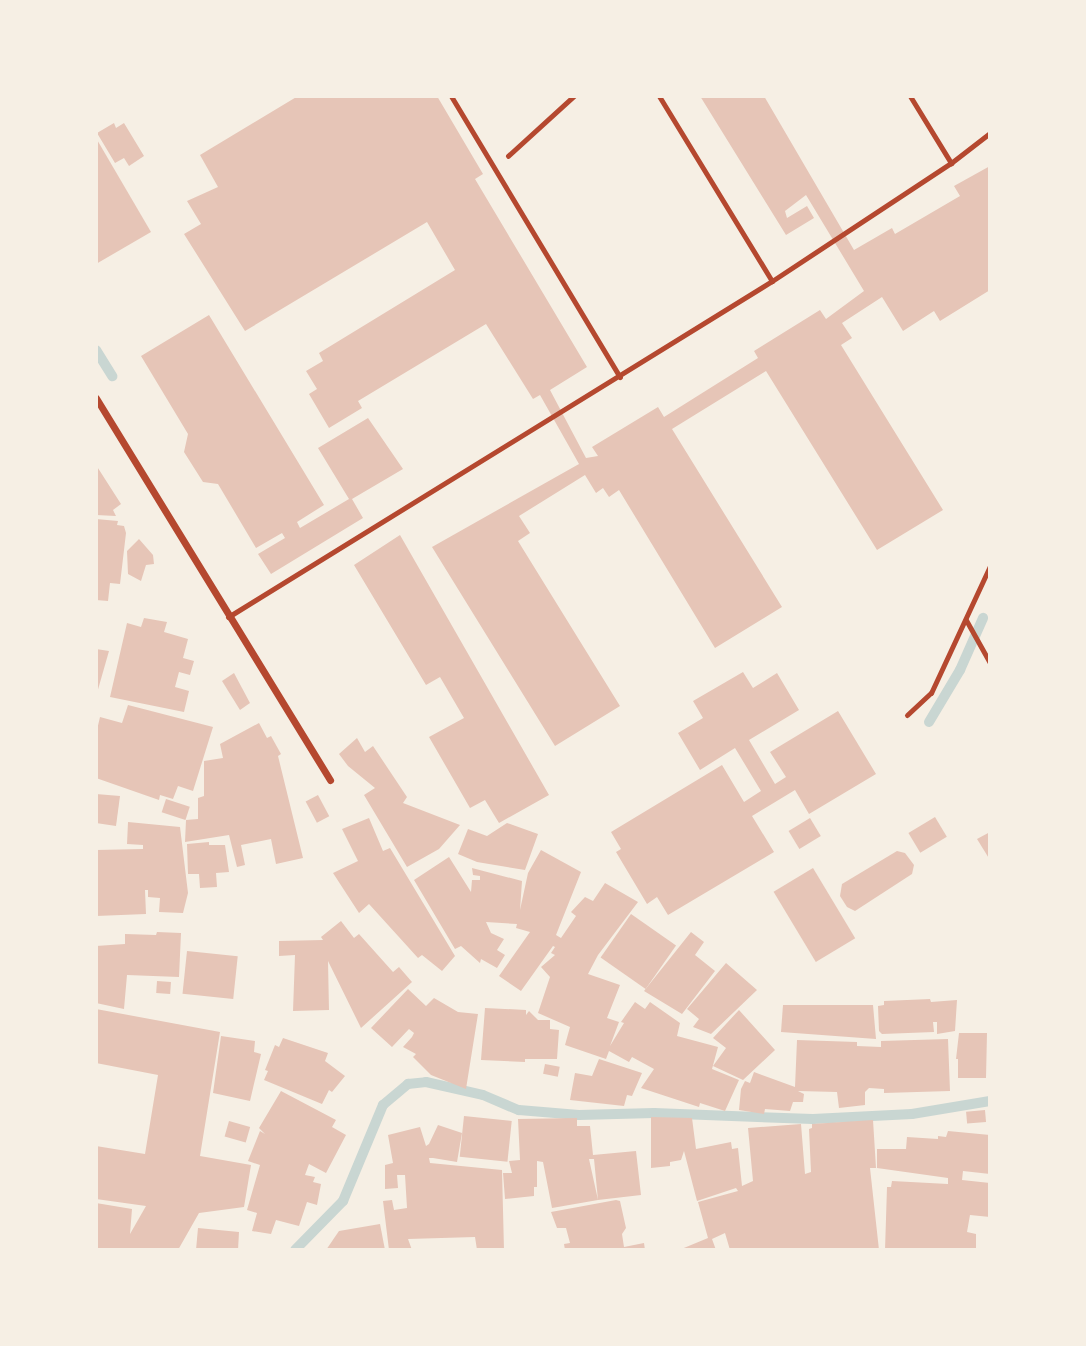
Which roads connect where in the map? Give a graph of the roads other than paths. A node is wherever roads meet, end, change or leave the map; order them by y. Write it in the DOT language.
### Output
graph roads {
  1 [pos="452,96"];
  2 [pos="659,96"];
  3 [pos="910,96"];
  4 [pos="990,133"];
  5 [pos="951,163"];
  6 [pos="772,281"];
  7 [pos="620,377"];
  8 [pos="96,397"];
  9 [pos="990,566"];
  10 [pos="228,617"];
  11 [pos="966,620"];
  12 [pos="990,663"];
  13 [pos="907,715"];
  14 [pos="330,780"];
  1 -- 7 [label="lane"];
  2 -- 6 [label="lane"];
  3 -- 5 [label="lane"];
  4 -- 5 [label="lane"];
  5 -- 6 [label="lane"];
  6 -- 7 [label="lane"];
  7 -- 10 [label="lane"];
  8 -- 10 [label="street"];
  9 -- 11 [label="lane"];
  10 -- 14 [label="street"];
  11 -- 12 [label="lane"];
  11 -- 13 [label="lane"];
}
